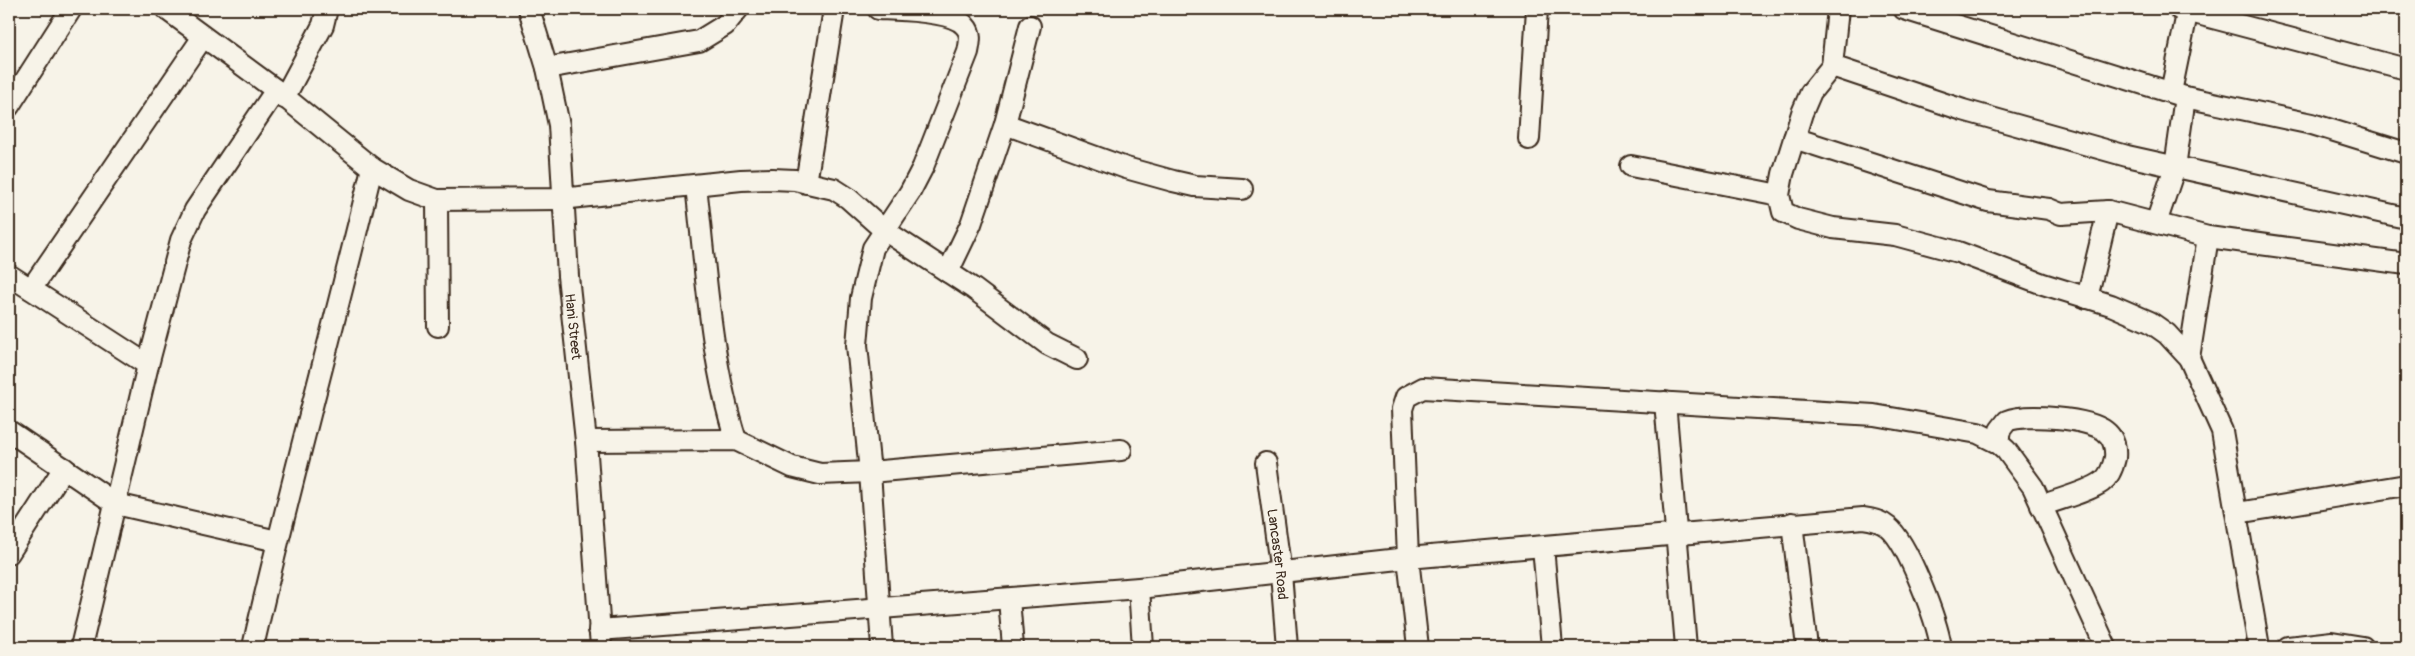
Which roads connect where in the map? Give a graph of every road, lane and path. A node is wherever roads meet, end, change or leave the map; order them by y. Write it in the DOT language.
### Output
graph roads {
  1 [pos="72,9"];
  2 [pos="166,9"];
  3 [pos="327,9"];
  4 [pos="529,9"];
  5 [pos="738,9"];
  6 [pos="834,9"];
  7 [pos="878,9"];
  8 [pos="1537,9"];
  9 [pos="1838,9"];
  10 [pos="1904,9"];
  11 [pos="2185,10"];
  12 [pos="1030,26"];
  13 [pos="203,37"];
  14 [pos="1832,66"];
  15 [pos="547,68"];
  16 [pos="2406,69"];
  17 [pos="280,94"];
  18 [pos="2178,94"];
  19 [pos="9,106"];
  20 [pos="1005,124"];
  21 [pos="1794,138"];
  22 [pos="1529,139"];
  23 [pos="2406,153"];
  24 [pos="1631,166"];
  25 [pos="2175,167"];
  26 [pos="372,168"];
  27 [pos="806,183"];
  28 [pos="696,186"];
  29 [pos="1242,189"];
  30 [pos="1779,195"];
  31 [pos="562,199"];
  32 [pos="437,200"];
  33 [pos="2108,211"];
  34 [pos="2406,218"];
  35 [pos="2156,223"];
  36 [pos="884,230"];
  37 [pos="2208,237"];
  38 [pos="2406,264"];
  39 [pos="948,272"];
  40 [pos="9,275"];
  41 [pos="31,289"];
  42 [pos="2087,298"];
  43 [pos="438,326"];
  44 [pos="2189,358"];
  45 [pos="1076,359"];
  46 [pos="148,365"];
  47 [pos="1665,402"];
  48 [pos="9,431"];
  49 [pos="736,440"];
  50 [pos="586,441"];
  51 [pos="1998,443"];
  52 [pos="1121,450"];
  53 [pos="1266,463"];
  54 [pos="64,468"];
  55 [pos="870,472"];
  56 [pos="2406,485"];
  57 [pos="116,504"];
  58 [pos="2041,506"];
  59 [pos="2237,513"];
  60 [pos="1792,523"];
  61 [pos="1676,533"];
  62 [pos="277,541"];
  63 [pos="1543,547"];
  64 [pos="9,553"];
  65 [pos="1408,558"];
  66 [pos="1281,573"];
  67 [pos="1139,588"];
  68 [pos="1009,599"];
  69 [pos="879,607"];
  70 [pos="600,638"];
  71 [pos="81,647"];
  72 [pos="253,647"];
  73 [pos="882,647"];
  74 [pos="1013,647"];
  75 [pos="1144,647"];
  76 [pos="1287,647"];
  77 [pos="1418,647"];
  78 [pos="1552,647"];
  79 [pos="1686,647"];
  80 [pos="1807,647"];
  81 [pos="1940,647"];
  82 [pos="2106,647"];
  83 [pos="2259,647"];
  84 [pos="2288,647"];
  85 [pos="2362,647"];
  1 -- 19 [label="street"];
  2 -- 13 [label="street"];
  3 -- 17 [label="street"];
  4 -- 15 [label="street, Hani Street"];
  5 -- 15 [label="street"];
  6 -- 27 [label="street"];
  7 -- 36 [label="street"];
  8 -- 22 [label="street"];
  9 -- 14 [label="street"];
  10 -- 18 [label="street"];
  11 -- 16 [label="street"];
  11 -- 18 [label="street"];
  12 -- 20 [label="street"];
  13 -- 17 [label="street"];
  13 -- 41 [label="street"];
  14 -- 21 [label="street"];
  14 -- 25 [label="street"];
  15 -- 31 [label="street, Hani Street"];
  17 -- 26 [label="street"];
  17 -- 46 [label="street"];
  18 -- 23 [label="street"];
  18 -- 25 [label="street"];
  20 -- 29 [label="street"];
  20 -- 39 [label="street"];
  21 -- 30 [label="street"];
  21 -- 33 [label="street"];
  24 -- 30 [label="street"];
  25 -- 34 [label="street"];
  25 -- 35 [label="street"];
  26 -- 32 [label="street"];
  26 -- 62 [label="street"];
  27 -- 28 [label="street"];
  27 -- 36 [label="street"];
  28 -- 31 [label="street"];
  28 -- 49 [label="street"];
  30 -- 42 [label="street"];
  31 -- 32 [label="street"];
  31 -- 50 [label="street, Hani Street"];
  32 -- 43 [label="street"];
  33 -- 35 [label="street"];
  33 -- 42 [label="street"];
  35 -- 37 [label="street"];
  36 -- 39 [label="street"];
  36 -- 55 [label="street"];
  37 -- 38 [label="street"];
  37 -- 44 [label="street"];
  39 -- 45 [label="street"];
  40 -- 41 [label="street"];
  41 -- 46 [label="street"];
  42 -- 44 [label="street"];
  44 -- 59 [label="street"];
  46 -- 57 [label="street"];
  47 -- 51 [label="street"];
  47 -- 61 [label="street"];
  47 -- 65 [label="street"];
  48 -- 54 [label="street"];
  49 -- 50 [label="street"];
  49 -- 55 [label="street"];
  50 -- 70 [label="street, Hani Street"];
  51 -- 58 [label="street"];
  51 -- 58 [label="street"];
  52 -- 55 [label="street"];
  53 -- 66 [label="street, Lancaster Road"];
  54 -- 57 [label="street"];
  54 -- 64 [label="street"];
  55 -- 69 [label="street"];
  56 -- 59 [label="street"];
  57 -- 62 [label="street"];
  57 -- 71 [label="street"];
  58 -- 82 [label="street"];
  59 -- 83 [label="street"];
  60 -- 61 [label="street"];
  60 -- 80 [label="street"];
  60 -- 81 [label="street"];
  61 -- 63 [label="street"];
  61 -- 79 [label="street"];
  62 -- 72 [label="street"];
  63 -- 65 [label="street"];
  63 -- 78 [label="street"];
  65 -- 66 [label="street"];
  65 -- 77 [label="street"];
  66 -- 67 [label="street"];
  66 -- 76 [label="street, Lancaster Road"];
  67 -- 68 [label="street"];
  67 -- 75 [label="street"];
  68 -- 69 [label="street"];
  68 -- 74 [label="street"];
  69 -- 70 [label="street"];
  69 -- 73 [label="street"];
  84 -- 85 [label="street"];
}
